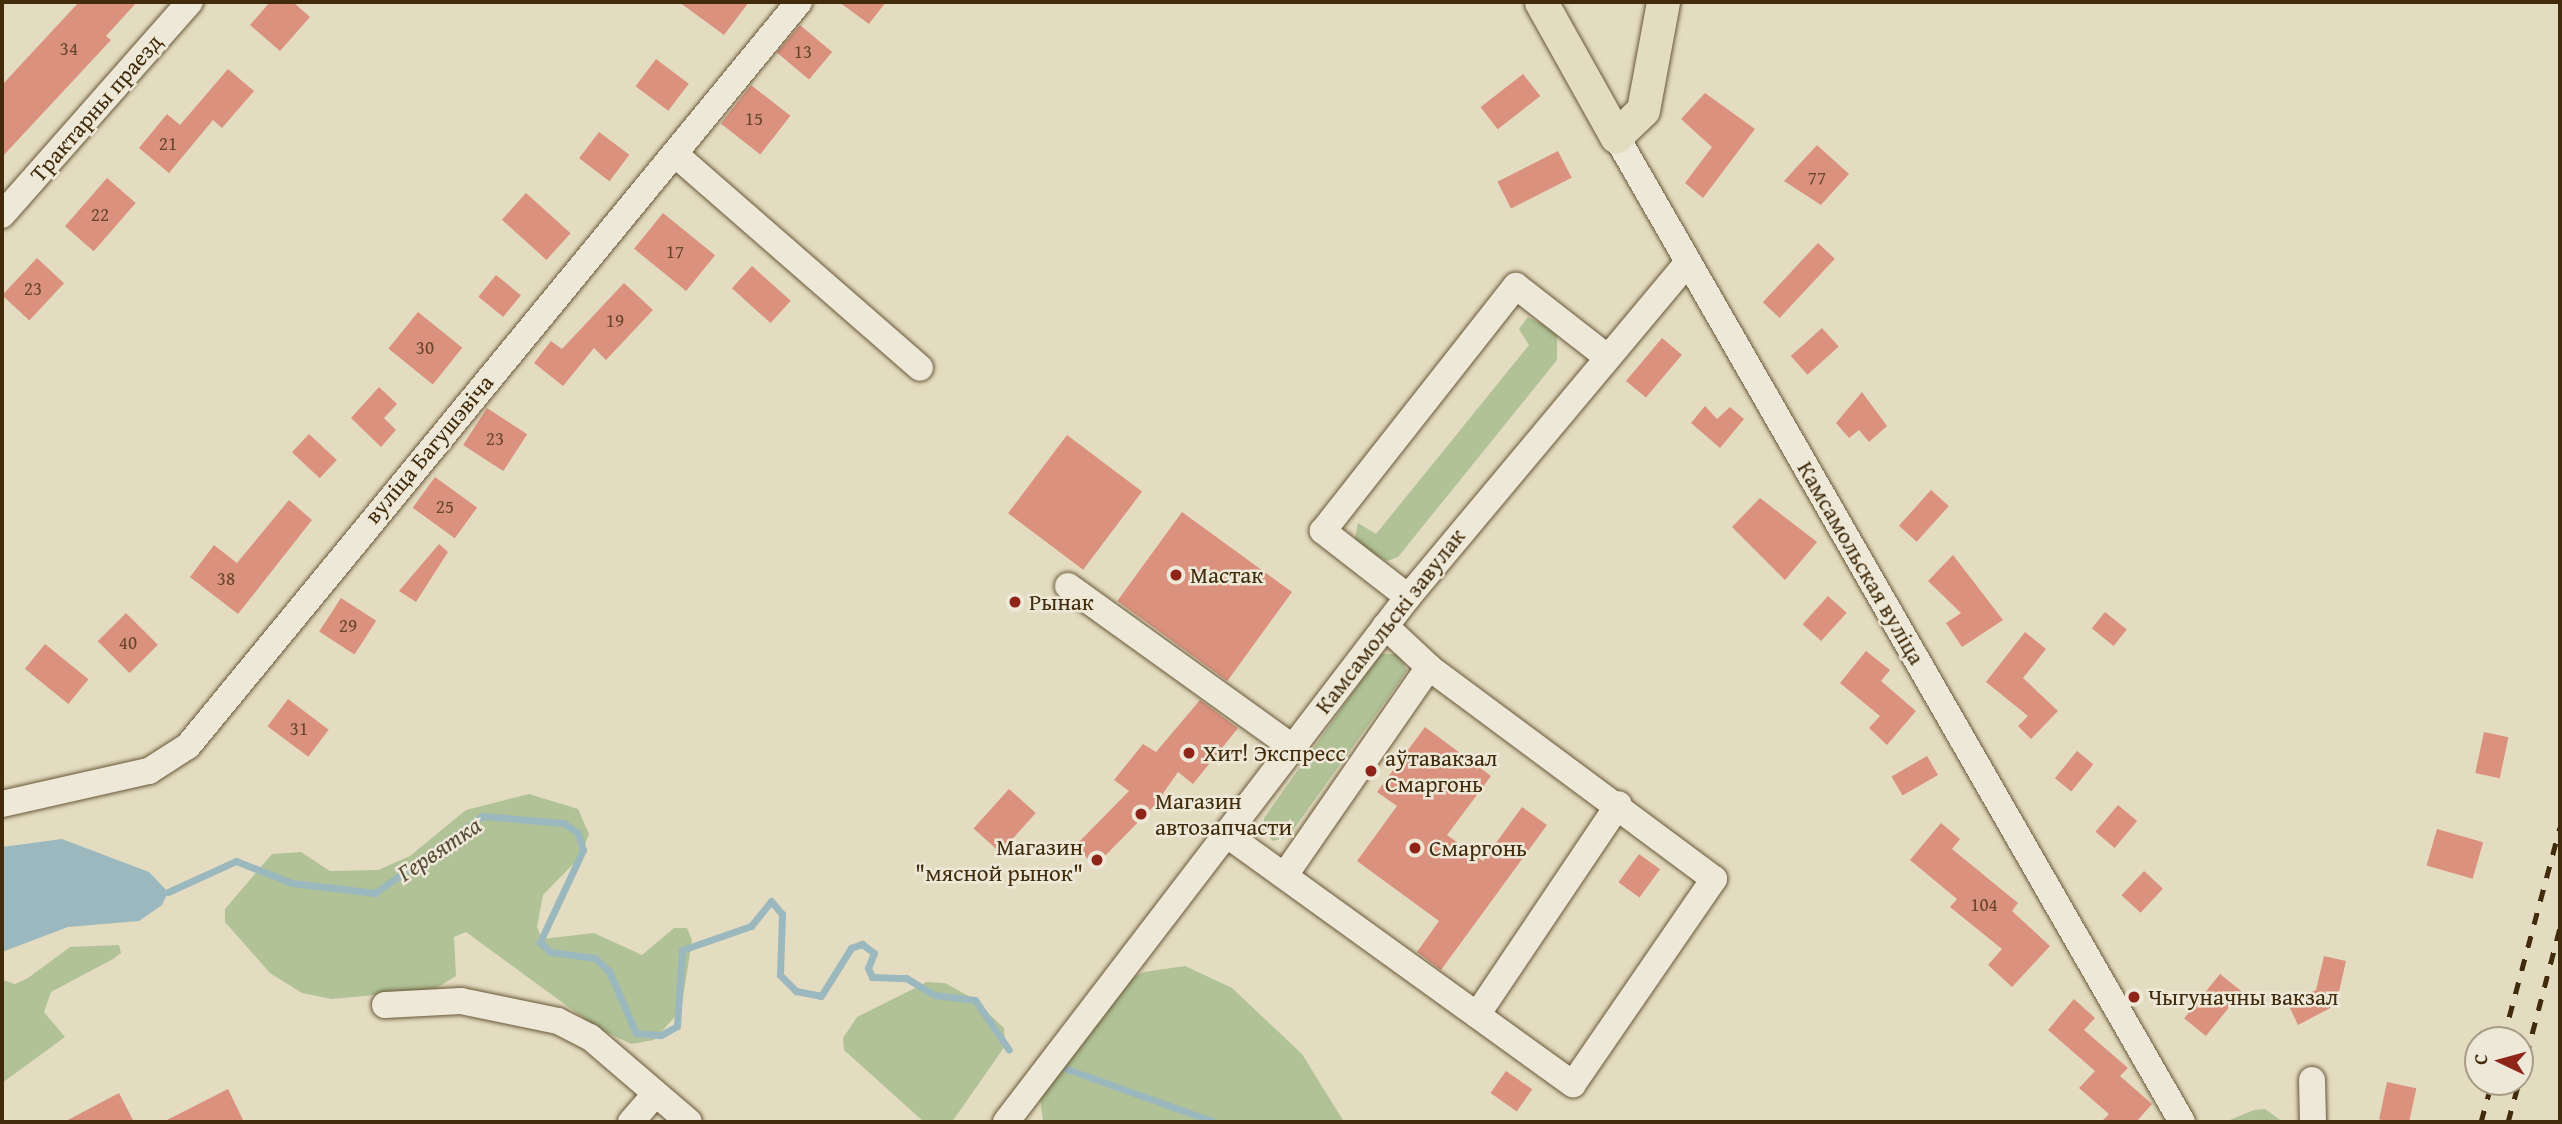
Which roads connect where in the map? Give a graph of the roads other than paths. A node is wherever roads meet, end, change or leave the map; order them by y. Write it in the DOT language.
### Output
graph roads {
  1 [pos="190,2"];
  2 [pos="799,2"];
  3 [pos="1541,2"];
  4 [pos="1663,2"];
  5 [pos="1616,136"];
  6 [pos="675,154"];
  7 [pos="2,215"];
  8 [pos="1686,264"];
  9 [pos="1607,357"];
  10 [pos="920,368"];
  11 [pos="1068,586"];
  12 [pos="1408,597"];
  13 [pos="1385,626"];
  14 [pos="1429,667"];
  15 [pos="1291,746"];
  16 [pos="2,804"];
  17 [pos="1619,804"];
  18 [pos="1226,834"];
  19 [pos="1285,875"];
  20 [pos="384,1005"];
  21 [pos="1477,1015"];
  22 [pos="2312,1080"];
  23 [pos="655,1094"];
  24 [pos="631,1122"];
  25 [pos="689,1122"];
  26 [pos="1006,1122"];
  27 [pos="2182,1122"];
  28 [pos="2313,1122"];
  1 -- 7 [label="street, Трактарны праезд"];
  2 -- 6 [label="street, вуліца Багушэвіча"];
  3 -- 5 [label="main road, Камсамольская вуліца"];
  4 -- 5 [label="main road"];
  5 -- 8 [label="street, Камсамольская вуліца"];
  6 -- 10 [label="street"];
  6 -- 16 [label="street, вуліца Багушэвіча"];
  8 -- 9 [label="street, Камсамольскі завулак"];
  8 -- 27 [label="street, Камсамольская вуліца"];
  9 -- 12 [label="street, Камсамольскі завулак"];
  9 -- 12 [label="street"];
  11 -- 15 [label="street"];
  12 -- 13 [label="street, Камсамольскі завулак"];
  13 -- 14 [label="street"];
  13 -- 15 [label="street, Камсамольскі завулак"];
  14 -- 17 [label="street"];
  14 -- 19 [label="street"];
  15 -- 18 [label="street, Камсамольскі завулак"];
  17 -- 21 [label="street"];
  17 -- 21 [label="street"];
  18 -- 19 [label="street"];
  18 -- 26 [label="street, Камсамольскі завулак"];
  19 -- 21 [label="street"];
  20 -- 23 [label="street"];
  22 -- 28 [label="street"];
  23 -- 24 [label="street"];
  23 -- 25 [label="street"];
}
